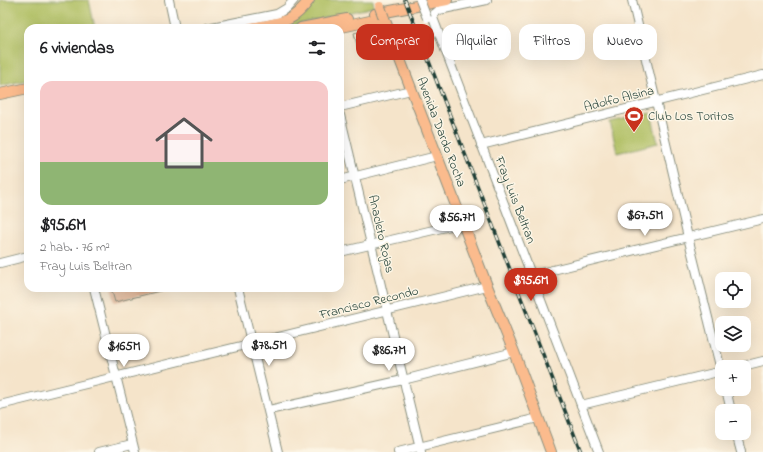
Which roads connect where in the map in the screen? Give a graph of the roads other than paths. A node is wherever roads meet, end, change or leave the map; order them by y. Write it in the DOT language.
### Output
graph roads {
  1 [pos="169,0"];
  2 [pos="294,0"];
  3 [pos="309,0"];
  4 [pos="420,0"];
  5 [pos="447,0"];
  6 [pos="487,0"];
  7 [pos="632,0"];
  8 [pos="379,3"];
  9 [pos="430,16"];
  10 [pos="384,18"];
  11 [pos="174,24"];
  12 [pos="226,24"];
  13 [pos="270,24"];
  14 [pos="322,24"];
  15 [pos="344,27"];
  16 [pos="763,75"];
  17 [pos="24,89"];
  18 [pos="411,90"];
  19 [pos="0,94"];
  20 [pos="656,102"];
  21 [pos="344,106"];
  22 [pos="344,130"];
  23 [pos="481,145"];
  24 [pos="437,156"];
  25 [pos="356,176"];
  26 [pos="344,179"];
  27 [pos="763,219"];
  28 [pos="463,223"];
  29 [pos="688,237"];
  30 [pos="371,244"];
  31 [pos="344,251"];
  32 [pos="24,257"];
  33 [pos="0,263"];
  34 [pos="532,275"];
  35 [pos="487,286"];
  36 [pos="95,292"];
  37 [pos="239,292"];
  38 [pos="387,311"];
  39 [pos="252,343"];
  40 [pos="514,352"];
  41 [pos="719,360"];
  42 [pos="763,361"];
  43 [pos="751,364"];
  44 [pos="715,374"];
  45 [pos="116,377"];
  46 [pos="403,380"];
  47 [pos="0,405"];
  48 [pos="581,405"];
  49 [pos="269,410"];
  50 [pos="538,418"];
  51 [pos="738,440"];
  52 [pos="134,448"];
  53 [pos="421,449"];
  54 [pos="99,452"];
  55 [pos="278,452"];
  56 [pos="398,452"];
  57 [pos="551,452"];
  58 [pos="600,452"];
  59 [pos="741,452"];
  1 -- 11 [label="street"];
  2 -- 12 [label="street"];
  3 -- 13 [label="main road"];
  4 -- 9 [label="street, Fray Luis Beltran, bridge"];
  5 -- 14 [label="main road"];
  6 -- 9 [label="street"];
  7 -- 20 [label="street"];
  8 -- 10 [label="main road, Avenida Dardo Rocha, bridge"];
  9 -- 23 [label="street, Fray Luis Beltran"];
  10 -- 15 [label="main road"];
  10 -- 18 [label="main road, Avenida Dardo Rocha"];
  16 -- 20 [label="street, Adolfo Alsina"];
  17 -- 19 [label="main road"];
  18 -- 21 [label="street"];
  18 -- 24 [label="main road, Avenida Dardo Rocha"];
  20 -- 23 [label="street, Adolfo Alsina"];
  20 -- 29 [label="street"];
  22 -- 25 [label="street, Anacleto Rojas"];
  23 -- 34 [label="street, Fray Luis Beltran"];
  24 -- 25 [label="street"];
  24 -- 28 [label="main road, Avenida Dardo Rocha"];
  25 -- 26 [label="street"];
  25 -- 30 [label="street, Anacleto Rojas"];
  27 -- 29 [label="street"];
  28 -- 30 [label="street"];
  28 -- 35 [label="main road, Avenida Dardo Rocha"];
  29 -- 34 [label="street"];
  29 -- 41 [label="street"];
  30 -- 31 [label="street"];
  30 -- 38 [label="street, Anacleto Rojas"];
  32 -- 33 [label="street"];
  34 -- 48 [label="street, Fray Luis Beltran"];
  35 -- 38 [label="street, Francisco Recondo"];
  35 -- 40 [label="main road, Avenida Dardo Rocha"];
  36 -- 45 [label="street"];
  37 -- 39 [label="street"];
  38 -- 39 [label="street, Francisco Recondo"];
  38 -- 46 [label="street, Anacleto Rojas"];
  39 -- 45 [label="street, Francisco Recondo"];
  39 -- 49 [label="street"];
  40 -- 46 [label="street"];
  40 -- 50 [label="main road, Avenida Dardo Rocha"];
  42 -- 43 [label="street"];
  44 -- 48 [label="street"];
  45 -- 47 [label="street, Francisco Recondo"];
  45 -- 52 [label="street"];
  46 -- 49 [label="street"];
  46 -- 53 [label="street, Anacleto Rojas"];
  48 -- 58 [label="street, Fray Luis Beltran"];
  49 -- 55 [label="street"];
  50 -- 53 [label="street"];
  50 -- 57 [label="main road, Avenida Dardo Rocha"];
  51 -- 59 [label="street"];
  52 -- 54 [label="street"];
  53 -- 56 [label="street"];
}
